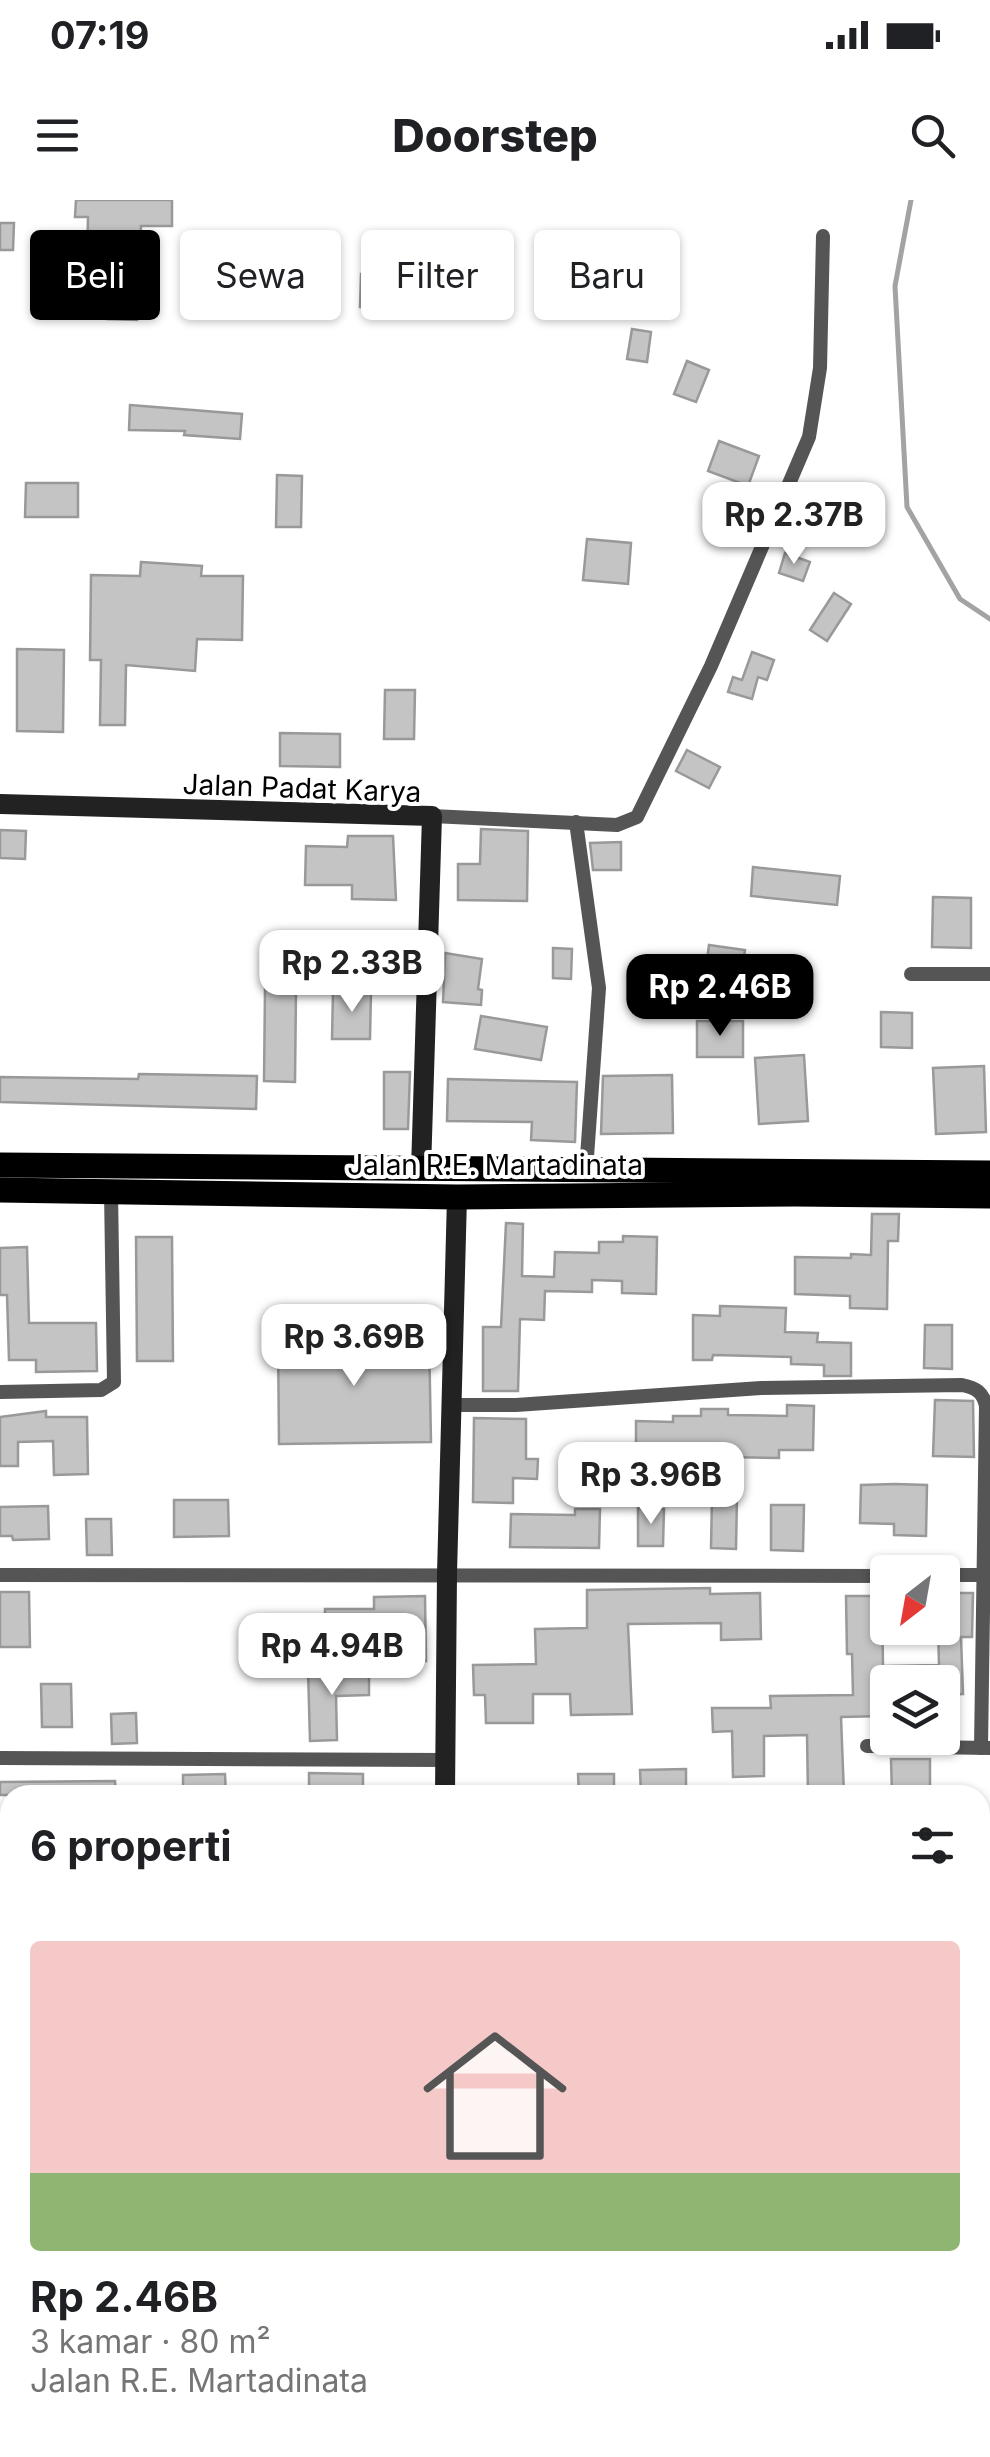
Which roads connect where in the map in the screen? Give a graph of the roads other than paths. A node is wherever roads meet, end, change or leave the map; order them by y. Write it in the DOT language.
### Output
graph roads {
  1 [pos="823,236"];
  2 [pos="0,804"];
  3 [pos="432,816"];
  4 [pos="576,822"];
  5 [pos="911,974"];
  6 [pos="990,974"];
  7 [pos="0,1165"];
  8 [pos="421,1170"];
  9 [pos="586,1171"];
  10 [pos="990,1173"];
  11 [pos="0,1190"];
  12 [pos="112,1192"];
  13 [pos="990,1196"];
  14 [pos="457,1198"];
  15 [pos="0,1392"];
  16 [pos="987,1397"];
  17 [pos="452,1404"];
  18 [pos="0,1574"];
  19 [pos="447,1574"];
  20 [pos="960,1575"];
  21 [pos="987,1575"];
  22 [pos="870,1576"];
  23 [pos="867,1746"];
  24 [pos="986,1748"];
  25 [pos="0,1758"];
  26 [pos="444,1760"];
  27 [pos="445,1785"];
  1 -- 4 [label="street"];
  2 -- 3 [label="street, Jalan Padat Karya"];
  3 -- 4 [label="street"];
  3 -- 8 [label="street, Jalan Padat Karya"];
  4 -- 9 [label="street"];
  5 -- 6 [label="street"];
  7 -- 8 [label="highway, Jalan R.E. Martadinata"];
  8 -- 9 [label="highway, Jalan R.E. Martadinata"];
  9 -- 10 [label="highway, Jalan R.E. Martadinata"];
  11 -- 12 [label="highway, Jalan R.E. Martadinata"];
  12 -- 14 [label="highway, Jalan R.E. Martadinata"];
  12 -- 15 [label="street"];
  13 -- 14 [label="highway, Jalan R.E. Martadinata"];
  14 -- 17 [label="street"];
  16 -- 17 [label="street"];
  16 -- 21 [label="street"];
  17 -- 19 [label="street"];
  18 -- 19 [label="street"];
  19 -- 22 [label="street"];
  19 -- 26 [label="street"];
  20 -- 21 [label="street"];
  21 -- 24 [label="street"];
  23 -- 24 [label="street"];
  25 -- 26 [label="street"];
  26 -- 27 [label="street"];
}
